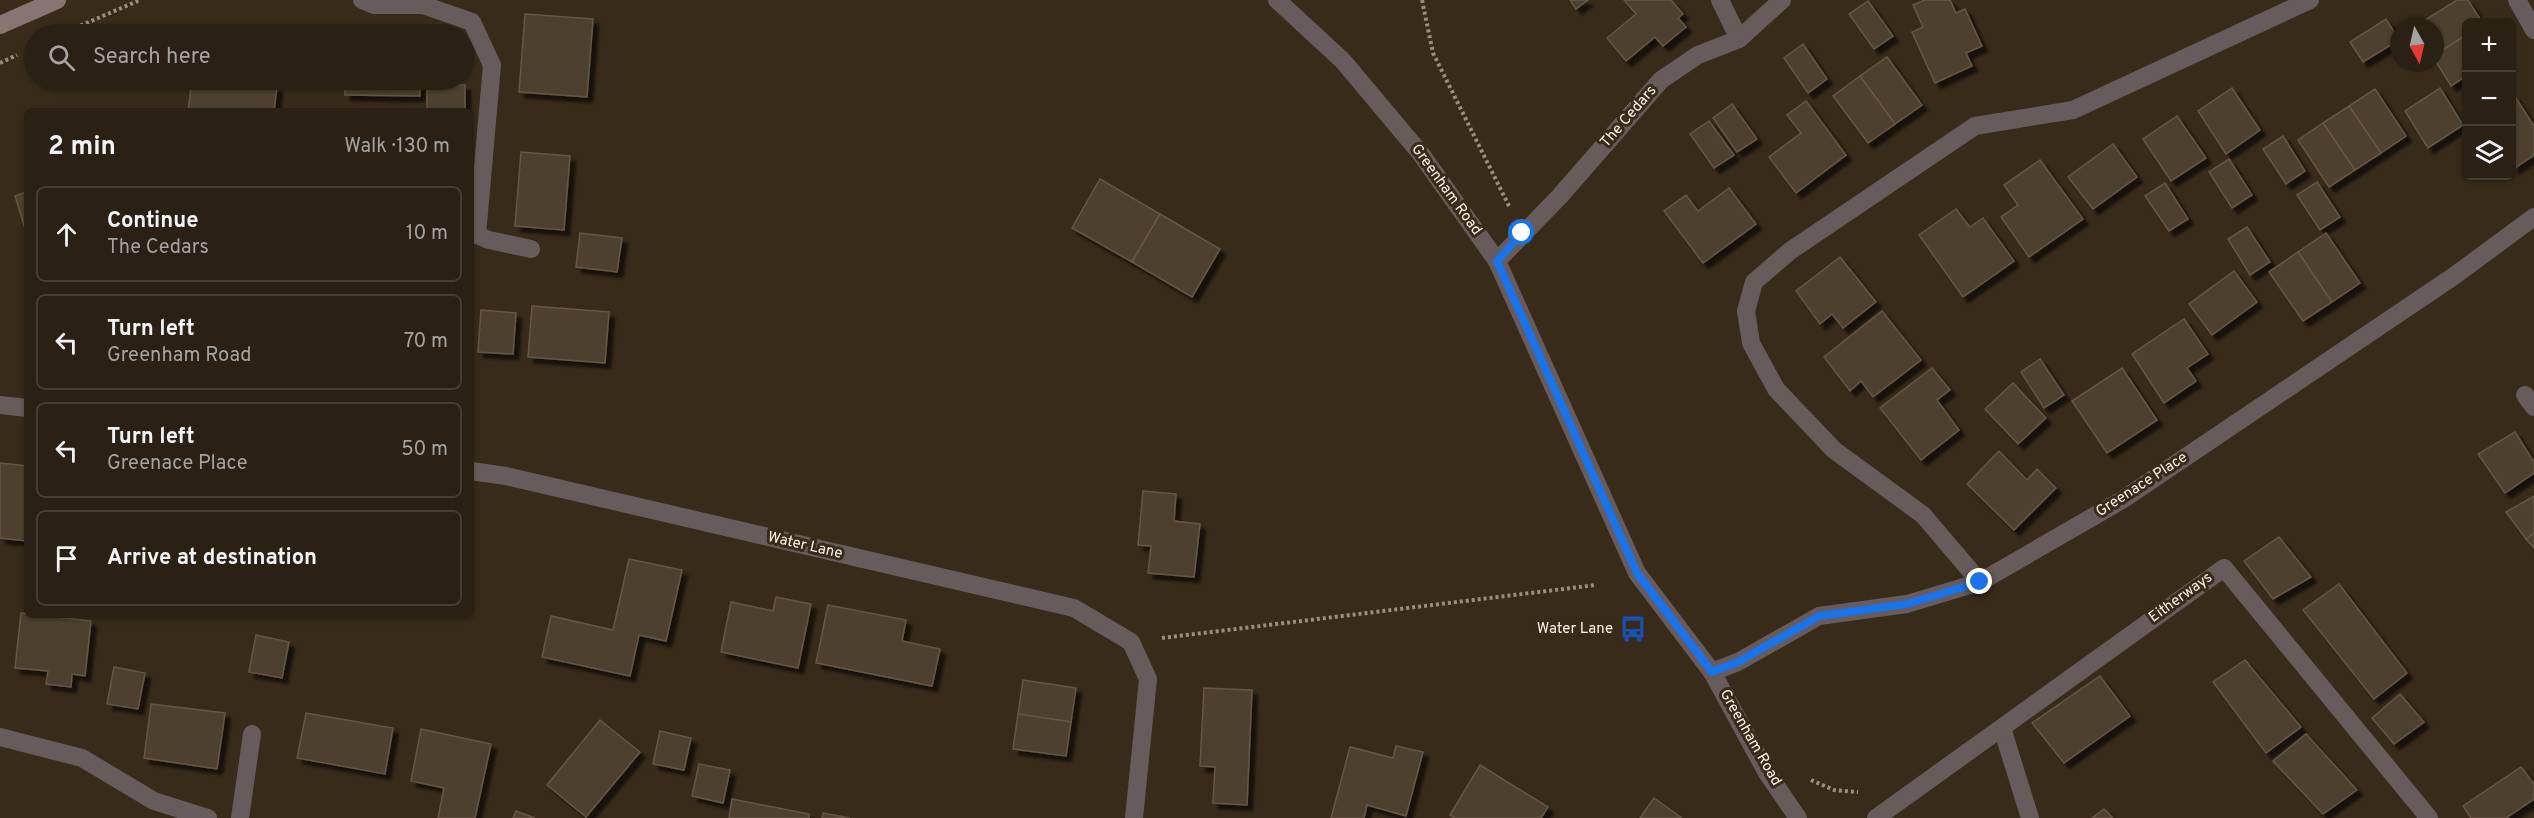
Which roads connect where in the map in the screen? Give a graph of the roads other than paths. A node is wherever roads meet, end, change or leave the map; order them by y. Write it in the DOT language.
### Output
graph roads {
  1 [pos="57,0"];
  2 [pos="362,0"];
  3 [pos="1277,0"];
  4 [pos="1720,0"];
  5 [pos="1782,0"];
  6 [pos="2310,0"];
  7 [pos="2517,0"];
  8 [pos="473,24"];
  9 [pos="0,25"];
  10 [pos="474,26"];
  11 [pos="2534,30"];
  12 [pos="1738,39"];
  13 [pos="2534,217"];
  14 [pos="531,249"];
  15 [pos="1497,261"];
  16 [pos="0,405"];
  17 [pos="24,408"];
  18 [pos="474,471"];
  19 [pos="1980,582"];
  20 [pos="1712,672"];
  21 [pos="2002,728"];
  22 [pos="252,734"];
  23 [pos="0,738"];
  24 [pos="1882,813"];
  25 [pos="208,818"];
  26 [pos="240,818"];
  27 [pos="1134,818"];
  28 [pos="1798,818"];
  29 [pos="2030,818"];
  30 [pos="2429,818"];
  1 -- 9 [label="street"];
  2 -- 8 [label="street"];
  3 -- 15 [label="street, Greenham Road"];
  4 -- 12 [label="street"];
  5 -- 12 [label="street, The Cedars"];
  6 -- 19 [label="street"];
  7 -- 11 [label="street"];
  10 -- 14 [label="street"];
  12 -- 15 [label="street, The Cedars"];
  13 -- 19 [label="street, Greenace Place"];
  15 -- 20 [label="street, Greenham Road"];
  16 -- 17 [label="street"];
  18 -- 27 [label="street, Water Lane"];
  19 -- 20 [label="street, Greenace Place"];
  20 -- 28 [label="street, Greenham Road"];
  21 -- 24 [label="street, Eitherways"];
  21 -- 29 [label="street"];
  21 -- 30 [label="street, Eitherways"];
  22 -- 26 [label="street"];
  23 -- 25 [label="street"];
}
